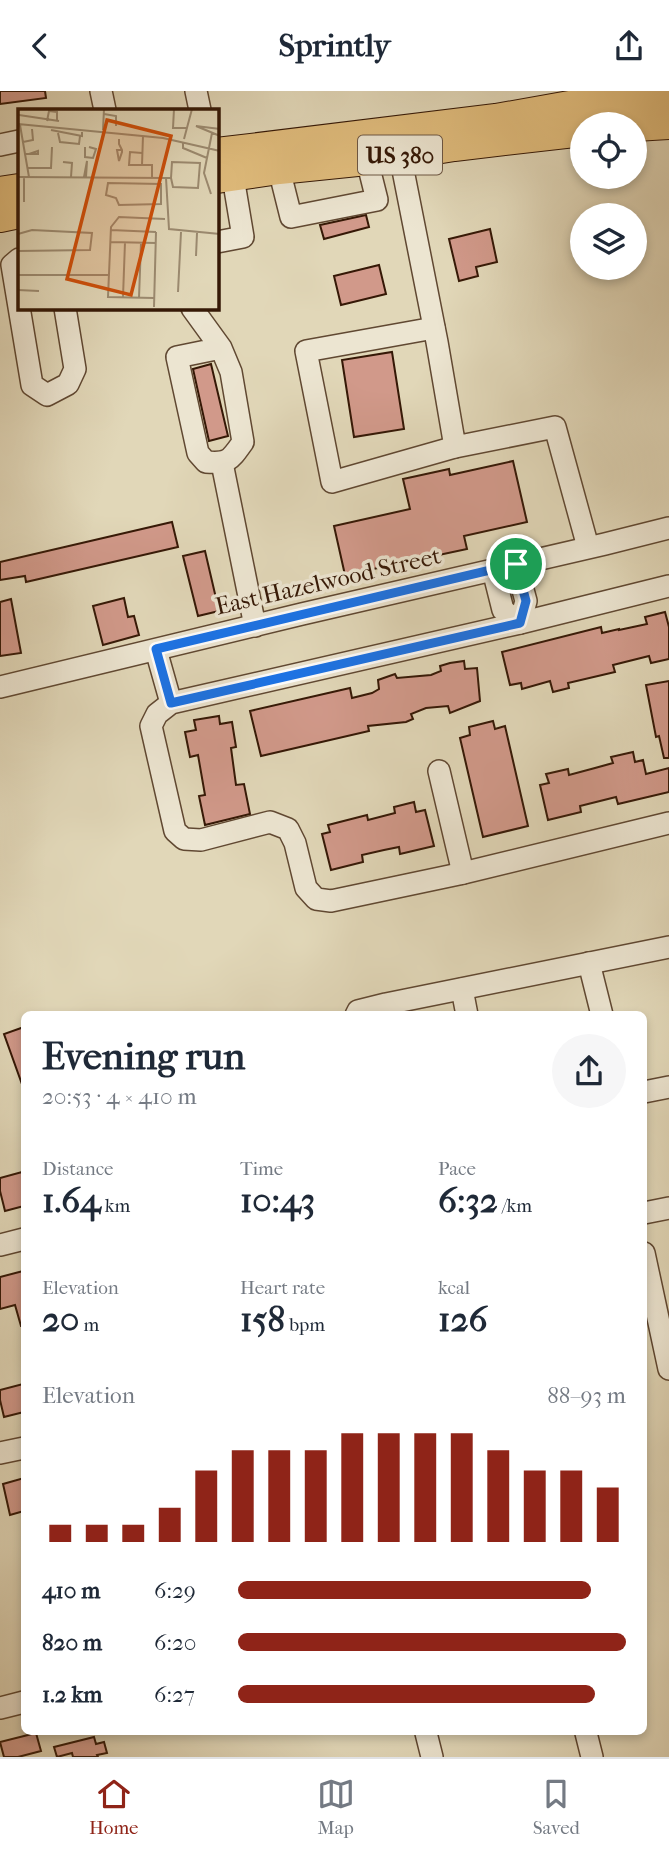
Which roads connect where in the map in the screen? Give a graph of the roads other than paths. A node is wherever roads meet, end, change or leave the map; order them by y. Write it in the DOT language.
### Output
graph roads {
  1 [pos="101,91"];
  2 [pos="196,91"];
  3 [pos="669,99"];
  4 [pos="105,109"];
  5 [pos="200,109"];
  6 [pos="669,124"];
  7 [pos="647,125"];
  8 [pos="570,133"];
  9 [pos="18,141"];
  10 [pos="0,145"];
  11 [pos="400,155"];
  12 [pos="279,157"];
  13 [pos="367,160"];
  14 [pos="224,165"];
  15 [pos="18,189"];
  16 [pos="0,193"];
  17 [pos="18,213"];
  18 [pos="0,217"];
  19 [pos="219,242"];
  20 [pos="18,260"];
  21 [pos="18,301"];
  22 [pos="20,310"];
  23 [pos="65,310"];
  24 [pos="193,310"];
  25 [pos="434,328"];
  26 [pos="221,348"];
  27 [pos="455,447"];
  28 [pos="222,463"];
  29 [pos="669,528"];
  30 [pos="588,547"];
  31 [pos="516,564"];
  32 [pos="493,569"];
  33 [pos="669,586"];
  34 [pos="520,623"];
  35 [pos="255,626"];
  36 [pos="156,649"];
  37 [pos="0,687"];
  38 [pos="171,703"];
  39 [pos="439,771"];
  40 [pos="669,823"];
  41 [pos="463,873"];
  42 [pos="669,947"];
  43 [pos="590,963"];
  44 [pos="462,989"];
  45 [pos="358,1011"];
  46 [pos="466,1011"];
  47 [pos="601,1011"];
  48 [pos="669,1087"];
  49 [pos="647,1091"];
  50 [pos="669,1208"];
  51 [pos="647,1212"];
  52 [pos="21,1240"];
  53 [pos="0,1245"];
  54 [pos="647,1267"];
  55 [pos="669,1369"];
  56 [pos="21,1449"];
  57 [pos="0,1453"];
  58 [pos="21,1703"];
  59 [pos="0,1707"];
  60 [pos="426,1735"];
  61 [pos="586,1735"];
  62 [pos="432,1757"];
  63 [pos="592,1757"];
  1 -- 4 [label="street"];
  2 -- 5 [label="street"];
  3 -- 12 [label="highway, US 380"];
  6 -- 7 [label="highway"];
  8 -- 11 [label="highway, US 380"];
  9 -- 10 [label="street"];
  11 -- 13 [label="highway, US 380"];
  11 -- 25 [label="street"];
  12 -- 13 [label="highway, US 380"];
  12 -- 13 [label="street"];
  12 -- 14 [label="highway, US 380"];
  14 -- 19 [label="street"];
  15 -- 16 [label="highway"];
  17 -- 18 [label="highway"];
  20 -- 21 [label="street"];
  22 -- 23 [label="street"];
  24 -- 26 [label="street"];
  25 -- 27 [label="street"];
  25 -- 27 [label="street"];
  26 -- 28 [label="street"];
  26 -- 28 [label="street"];
  27 -- 30 [label="street"];
  28 -- 35 [label="street"];
  29 -- 30 [label="street, East Hazelwood Street"];
  30 -- 31 [label="street, East Hazelwood Street"];
  31 -- 32 [label="street, East Hazelwood Street"];
  31 -- 34 [label="street"];
  32 -- 34 [label="street"];
  32 -- 35 [label="street, East Hazelwood Street"];
  33 -- 34 [label="street"];
  34 -- 38 [label="street"];
  35 -- 36 [label="street, East Hazelwood Street"];
  36 -- 37 [label="street, East Hazelwood Street"];
  36 -- 38 [label="street"];
  38 -- 41 [label="street"];
  39 -- 41 [label="street"];
  40 -- 41 [label="street"];
  42 -- 43 [label="street"];
  43 -- 44 [label="street"];
  43 -- 47 [label="street"];
  44 -- 45 [label="street"];
  44 -- 46 [label="street"];
  48 -- 49 [label="street"];
  50 -- 51 [label="street"];
  52 -- 53 [label="street"];
  54 -- 55 [label="street"];
  56 -- 57 [label="street"];
  58 -- 59 [label="street"];
  60 -- 62 [label="street"];
  61 -- 63 [label="street"];
}
